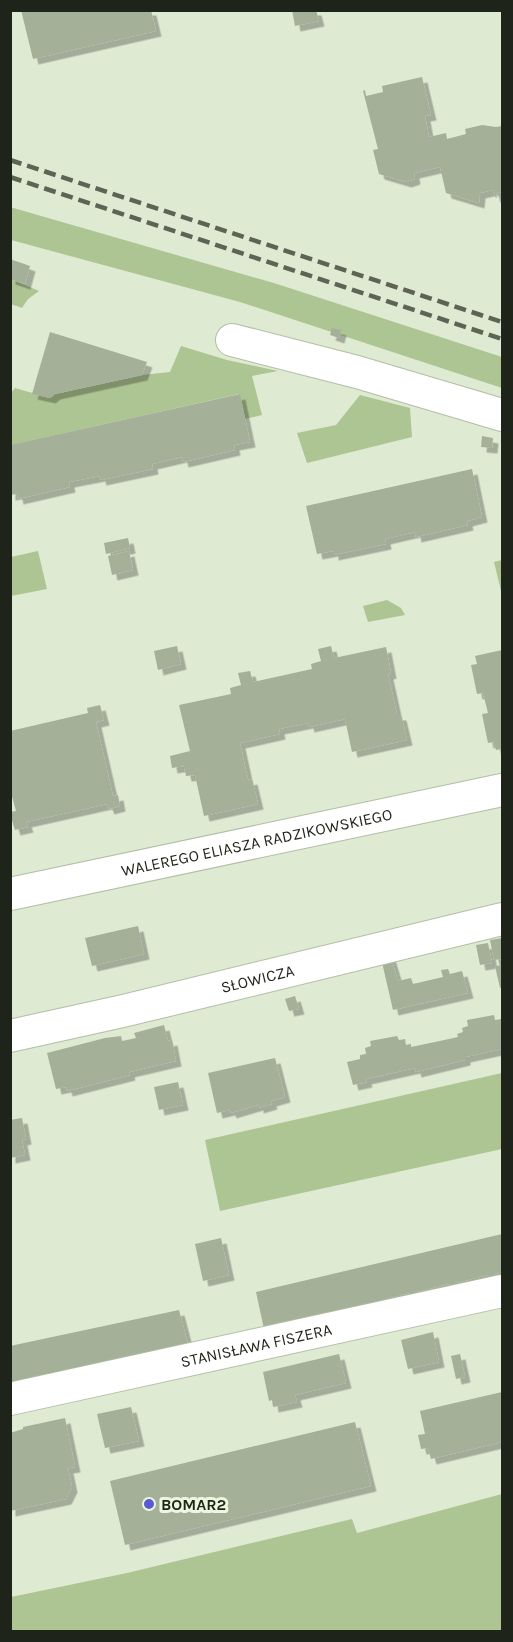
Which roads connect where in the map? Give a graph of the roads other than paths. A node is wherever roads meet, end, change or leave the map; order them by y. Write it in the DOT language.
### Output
graph roads {
  1 [pos="232,340"];
  2 [pos="502,415"];
  3 [pos="502,790"];
  4 [pos="10,894"];
  5 [pos="502,919"];
  6 [pos="10,1036"];
  7 [pos="502,1290"];
  8 [pos="10,1399"];
  1 -- 2 [label="street"];
  3 -- 4 [label="street, WALEREGO ELIASZA RADZIKOWSKIEGO"];
  5 -- 6 [label="street, SŁOWICZA"];
  7 -- 8 [label="street, STANISŁAWA FISZERA"];
}
